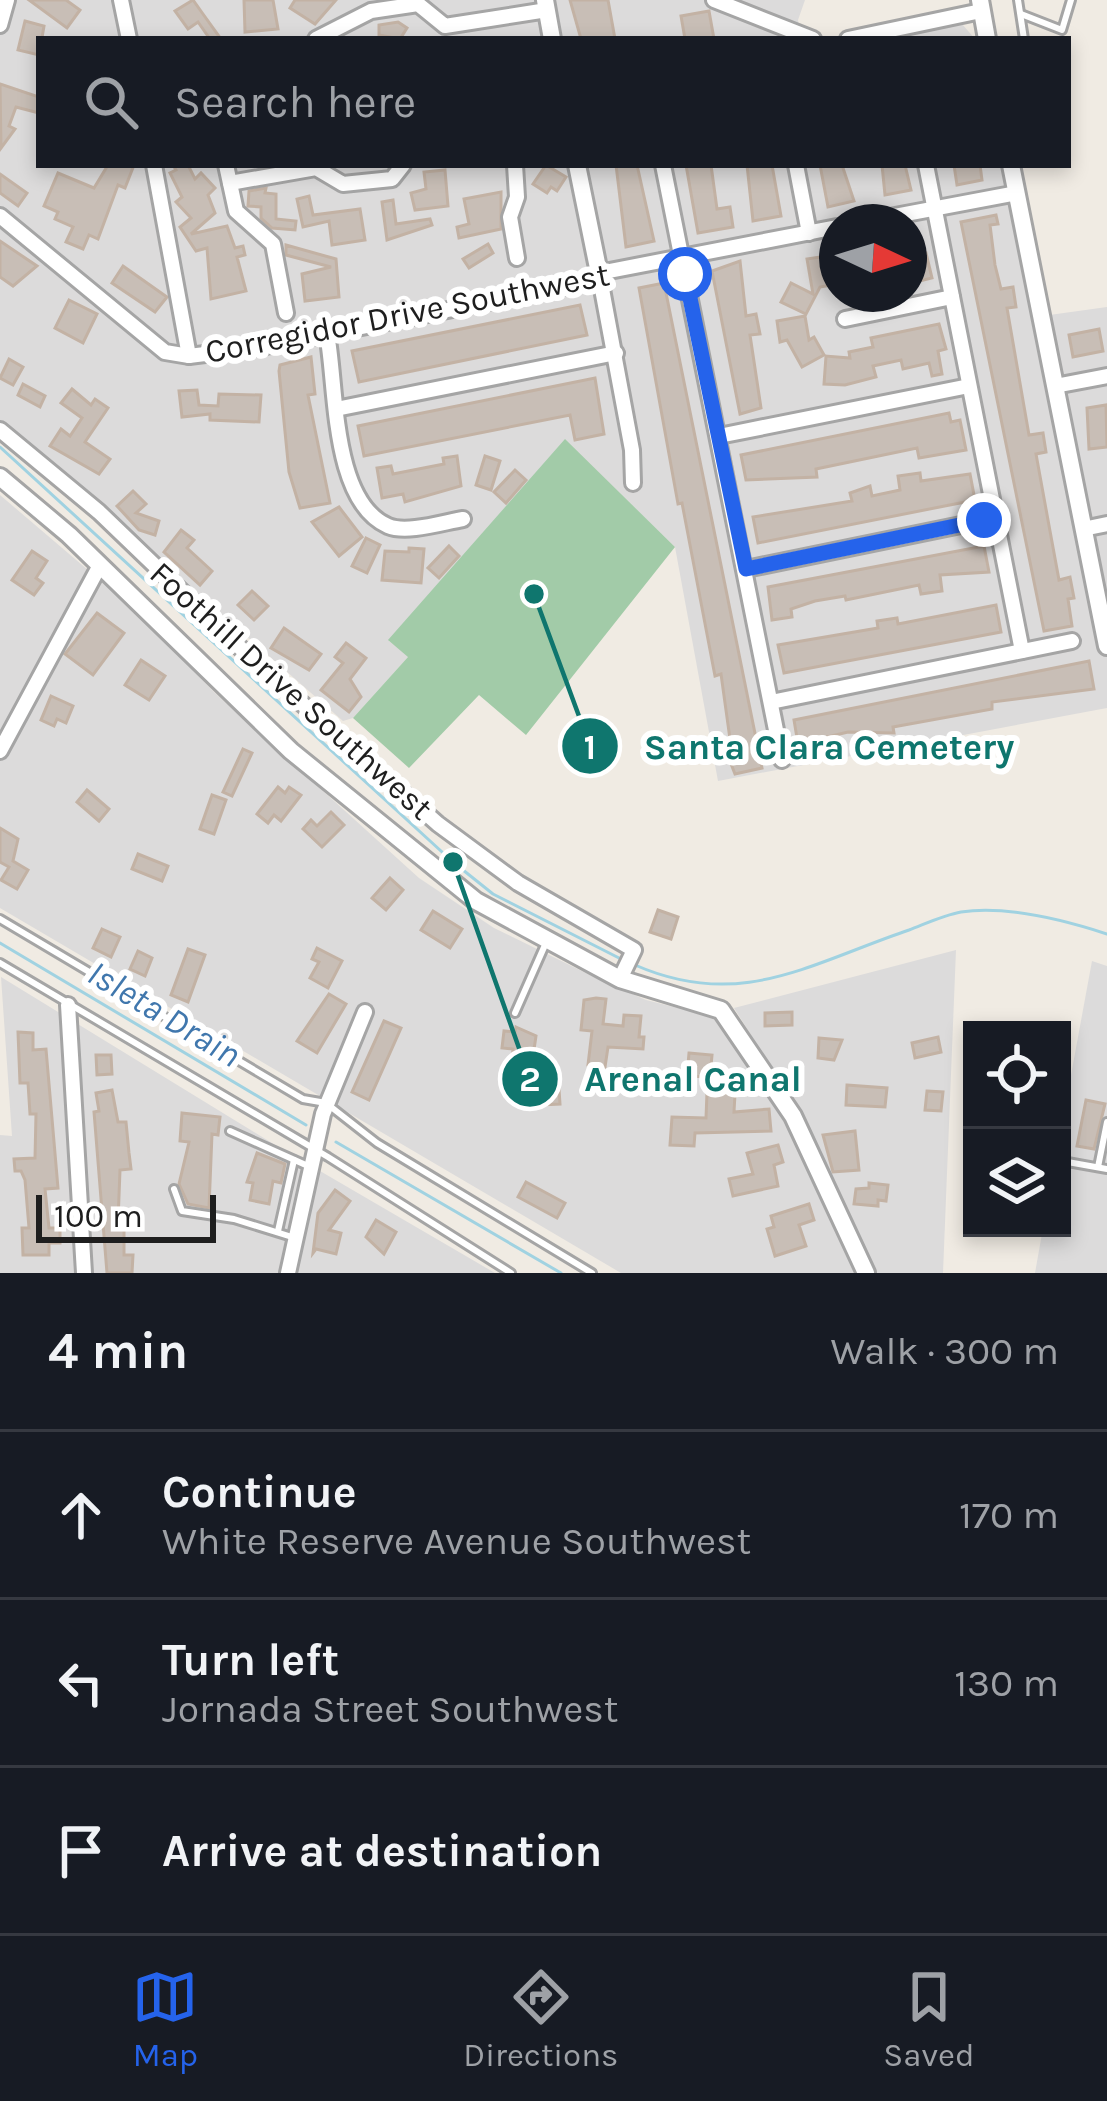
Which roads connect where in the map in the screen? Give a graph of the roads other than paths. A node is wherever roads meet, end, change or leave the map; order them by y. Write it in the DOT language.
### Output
graph roads {
  1 [pos="7,0"];
  2 [pos="121,0"];
  3 [pos="714,0"];
  4 [pos="1018,0"];
  5 [pos="1071,0"];
  6 [pos="546,5"];
  7 [pos="980,6"];
  8 [pos="1021,14"];
  9 [pos="0,25"];
  10 [pos="901,34"];
  11 [pos="1060,34"];
  12 [pos="128,36"];
  13 [pos="322,36"];
  14 [pos="551,36"];
  15 [pos="805,36"];
  16 [pos="985,36"];
  17 [pos="1024,36"];
  18 [pos="155,168"];
  19 [pos="227,168"];
  20 [pos="316,168"];
  21 [pos="316,168"];
  22 [pos="401,168"];
  23 [pos="515,168"];
  24 [pos="578,168"];
  25 [pos="664,168"];
  26 [pos="797,168"];
  27 [pos="927,168"];
  28 [pos="1012,168"];
  29 [pos="230,182"];
  30 [pos="1017,193"];
  31 [pos="934,208"];
  32 [pos="927,209"];
  33 [pos="0,216"];
  34 [pos="819,230"];
  35 [pos="809,232"];
  36 [pos="518,258"];
  37 [pos="682,259"];
  38 [pos="599,273"];
  39 [pos="952,297"];
  40 [pos="286,313"];
  41 [pos="845,319"];
  42 [pos="327,334"];
  43 [pos="616,352"];
  44 [pos="189,356"];
  45 [pos="1107,376"];
  46 [pos="969,386"];
  47 [pos="1055,386"];
  48 [pos="336,409"];
  49 [pos="0,430"];
  50 [pos="719,436"];
  51 [pos="0,477"];
  52 [pos="633,483"];
  53 [pos="995,518"];
  54 [pos="464,519"];
  55 [pos="1107,524"];
  56 [pos="1083,529"];
  57 [pos="99,567"];
  58 [pos="746,569"];
  59 [pos="1072,641"];
  60 [pos="1107,646"];
  61 [pos="1022,651"];
  62 [pos="771,702"];
  63 [pos="0,751"];
  64 [pos="782,760"];
  65 [pos="0,920"];
  66 [pos="546,941"];
  67 [pos="0,963"];
  68 [pos="622,976"];
  69 [pos="68,1004"];
  70 [pos="365,1012"];
  71 [pos="515,1013"];
  72 [pos="326,1103"];
  73 [pos="1107,1122"];
  74 [pos="230,1131"];
  75 [pos="315,1150"];
  76 [pos="294,1160"];
  77 [pos="1071,1163"];
  78 [pos="311,1168"];
  79 [pos="1103,1168"];
  80 [pos="174,1189"];
  81 [pos="278,1231"];
  82 [pos="296,1238"];
  83 [pos="85,1273"];
  84 [pos="288,1273"];
  85 [pos="511,1273"];
  86 [pos="592,1273"];
  87 [pos="866,1273"];
  1 -- 9 [label="street"];
  2 -- 12 [label="street"];
  3 -- 15 [label="street"];
  4 -- 8 [label="lane"];
  5 -- 11 [label="lane"];
  6 -- 13 [label="street"];
  6 -- 14 [label="street"];
  7 -- 10 [label="street"];
  7 -- 16 [label="street"];
  8 -- 11 [label="lane"];
  8 -- 17 [label="lane"];
  18 -- 44 [label="street"];
  19 -- 29 [label="street"];
  20 -- 22 [label="street"];
  21 -- 29 [label="street"];
  23 -- 36 [label="street"];
  24 -- 38 [label="street"];
  25 -- 37 [label="street"];
  26 -- 35 [label="street"];
  27 -- 31 [label="street"];
  28 -- 30 [label="street"];
  29 -- 40 [label="street"];
  30 -- 31 [label="street"];
  30 -- 47 [label="street"];
  31 -- 32 [label="street"];
  31 -- 39 [label="street"];
  33 -- 44 [label="street"];
  34 -- 35 [label="street, Corregidor Drive Southwest"];
  35 -- 37 [label="street, Corregidor Drive Southwest"];
  37 -- 38 [label="street, Corregidor Drive Southwest"];
  37 -- 50 [label="street"];
  38 -- 42 [label="street, Corregidor Drive Southwest"];
  38 -- 43 [label="street"];
  39 -- 41 [label="street"];
  39 -- 46 [label="street"];
  42 -- 44 [label="street, Corregidor Drive Southwest"];
  42 -- 48 [label="street"];
  43 -- 48 [label="street"];
  43 -- 52 [label="street"];
  45 -- 47 [label="street"];
  46 -- 50 [label="street"];
  46 -- 53 [label="street"];
  47 -- 56 [label="street"];
  48 -- 54 [label="street"];
  49 -- 68 [label="street, Foothill Drive Southwest"];
  50 -- 58 [label="street"];
  51 -- 57 [label="street, Foothill Drive Southwest"];
  53 -- 58 [label="street"];
  53 -- 61 [label="street"];
  55 -- 56 [label="street"];
  56 -- 60 [label="street"];
  57 -- 63 [label="street"];
  57 -- 66 [label="street, Foothill Drive Southwest"];
  58 -- 62 [label="street"];
  59 -- 61 [label="street"];
  61 -- 62 [label="street"];
  62 -- 64 [label="street"];
  65 -- 72 [label="lane"];
  66 -- 68 [label="street, Foothill Drive Southwest"];
  66 -- 71 [label="lane"];
  67 -- 69 [label="lane"];
  68 -- 87 [label="street, Foothill Drive Southwest"];
  69 -- 75 [label="lane"];
  69 -- 83 [label="street"];
  70 -- 72 [label="street"];
  72 -- 75 [label="street"];
  72 -- 86 [label="lane"];
  73 -- 79 [label="lane"];
  74 -- 76 [label="lane"];
  75 -- 78 [label="street"];
  75 -- 85 [label="lane"];
  76 -- 78 [label="lane"];
  76 -- 81 [label="lane"];
  77 -- 79 [label="lane"];
  78 -- 82 [label="street"];
  80 -- 81 [label="lane"];
  81 -- 82 [label="lane"];
  82 -- 84 [label="street"];
}
